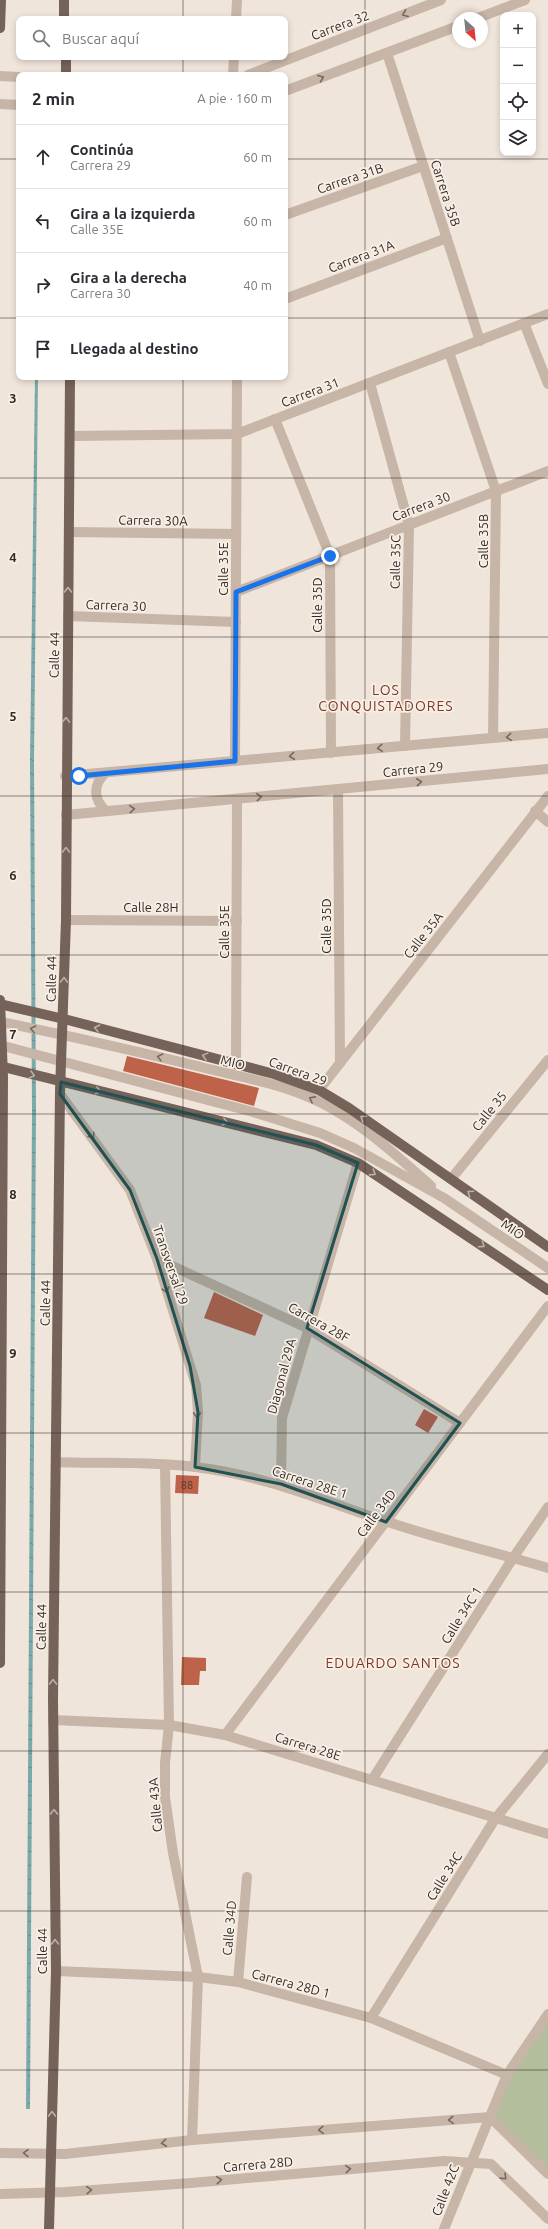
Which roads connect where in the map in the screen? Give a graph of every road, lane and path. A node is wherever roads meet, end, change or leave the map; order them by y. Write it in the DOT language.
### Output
graph roads {
  1 [pos="1,0"];
  2 [pos="64,0"];
  3 [pos="237,0"];
  4 [pos="441,0"];
  5 [pos="525,0"];
  6 [pos="488,14"];
  7 [pos="64,16"];
  8 [pos="236,16"];
  9 [pos="0,28"];
  10 [pos="452,28"];
  11 [pos="387,53"];
  12 [pos="288,59"];
  13 [pos="66,60"];
  14 [pos="234,60"];
  15 [pos="287,60"];
  16 [pos="66,72"];
  17 [pos="233,72"];
  18 [pos="256,72"];
  19 [pos="0,76"];
  20 [pos="16,77"];
  21 [pos="288,91"];
  22 [pos="0,104"];
  23 [pos="16,105"];
  24 [pos="424,166"];
  25 [pos="288,214"];
  26 [pos="447,238"];
  27 [pos="288,298"];
  28 [pos="548,314"];
  29 [pos="524,324"];
  30 [pos="480,341"];
  31 [pos="450,352"];
  32 [pos="70,380"];
  33 [pos="237,380"];
  34 [pos="370,383"];
  35 [pos="548,384"];
  36 [pos="275,419"];
  37 [pos="237,434"];
  38 [pos="70,436"];
  39 [pos="548,471"];
  40 [pos="496,491"];
  41 [pos="409,525"];
  42 [pos="69,532"];
  43 [pos="236,534"];
  44 [pos="330,556"];
  45 [pos="236,592"];
  46 [pos="68,616"];
  47 [pos="236,622"];
  48 [pos="548,733"];
  49 [pos="493,738"];
  50 [pos="405,746"];
  51 [pos="331,753"];
  52 [pos="235,761"];
  53 [pos="548,768"];
  54 [pos="105,773"];
  55 [pos="66,776"];
  56 [pos="338,789"];
  57 [pos="548,796"];
  58 [pos="237,799"];
  59 [pos="106,811"];
  60 [pos="535,811"];
  61 [pos="66,815"];
  62 [pos="548,822"];
  63 [pos="66,920"];
  64 [pos="237,921"];
  65 [pos="0,1000"];
  66 [pos="3,1005"];
  67 [pos="61,1018"];
  68 [pos="3,1023"];
  69 [pos="60,1035"];
  70 [pos="3,1046"];
  71 [pos="58,1060"];
  72 [pos="548,1060"];
  73 [pos="340,1063"];
  74 [pos="236,1065"];
  75 [pos="4,1067"];
  76 [pos="58,1081"];
  77 [pos="319,1090"];
  78 [pos="60,1094"];
  79 [pos="358,1163"];
  80 [pos="451,1179"];
  81 [pos="444,1198"];
  82 [pos="548,1247"];
  83 [pos="156,1259"];
  84 [pos="548,1268"];
  85 [pos="548,1290"];
  86 [pos="548,1306"];
  87 [pos="307,1328"];
  88 [pos="1,1342"];
  89 [pos="460,1422"];
  90 [pos="56,1462"];
  91 [pos="165,1465"];
  92 [pos="195,1467"];
  93 [pos="281,1484"];
  94 [pos="548,1507"];
  95 [pos="386,1522"];
  96 [pos="513,1558"];
  97 [pos="548,1568"];
  98 [pos="0,1663"];
  99 [pos="53,1720"];
  100 [pos="169,1725"];
  101 [pos="225,1735"];
  102 [pos="548,1754"];
  103 [pos="372,1780"];
  104 [pos="495,1819"];
  105 [pos="548,1834"];
  106 [pos="247,1876"];
  107 [pos="56,1971"];
  108 [pos="198,1977"];
  109 [pos="238,1982"];
  110 [pos="548,2014"];
  111 [pos="371,2018"];
  112 [pos="507,2076"];
  113 [pos="490,2117"];
  114 [pos="192,2140"];
  115 [pos="0,2153"];
  116 [pos="51,2153"];
  117 [pos="471,2161"];
  118 [pos="548,2174"];
  119 [pos="50,2192"];
  120 [pos="0,2194"];
  121 [pos="548,2220"];
  122 [pos="49,2229"];
  123 [pos="444,2229"];
  1 -- 9 [label="main road"];
  2 -- 7 [label="main road"];
  3 -- 8 [label="street"];
  4 -- 12 [label="street, Carrera 32, one-way"];
  5 -- 6 [label="street"];
  10 -- 11 [label="street"];
  21 -- 11 [label="street, one-way"];
  11 -- 24 [label="street, Carrera 35B"];
  13 -- 16 [label="main road"];
  14 -- 17 [label="street"];
  15 -- 18 [label="street, Carrera 32, one-way"];
  19 -- 20 [label="street"];
  22 -- 23 [label="street"];
  24 -- 25 [label="street, Carrera 31B"];
  24 -- 26 [label="street, Carrera 35B"];
  26 -- 27 [label="street, Carrera 31A"];
  26 -- 30 [label="street, Carrera 35B"];
  28 -- 29 [label="street, Carrera 31"];
  29 -- 30 [label="street, Carrera 31"];
  29 -- 35 [label="street"];
  30 -- 31 [label="street, Carrera 31"];
  31 -- 34 [label="street, Carrera 31"];
  31 -- 40 [label="street, Calle 35B"];
  32 -- 38 [label="main road, Calle 44"];
  33 -- 37 [label="street, Calle 35E"];
  34 -- 36 [label="street, Carrera 31"];
  34 -- 41 [label="street, Calle 35C"];
  36 -- 37 [label="street, Carrera 31"];
  36 -- 44 [label="street, Calle 35D"];
  37 -- 38 [label="street, Carrera 31"];
  37 -- 43 [label="street, Calle 35E"];
  38 -- 42 [label="main road, Calle 44"];
  39 -- 40 [label="street, Carrera 30"];
  40 -- 41 [label="street, Carrera 30"];
  40 -- 49 [label="street, Calle 35B"];
  41 -- 44 [label="street, Carrera 30"];
  41 -- 50 [label="street, Calle 35C"];
  42 -- 43 [label="street, Carrera 30A"];
  46 -- 42 [label="main road, Calle 44, one-way"];
  43 -- 45 [label="street, Calle 35E"];
  44 -- 45 [label="street, Carrera 30"];
  44 -- 51 [label="street, Calle 35D"];
  45 -- 47 [label="street, Calle 35E"];
  46 -- 47 [label="street, Carrera 30"];
  55 -- 46 [label="main road, Calle 44, one-way"];
  47 -- 52 [label="street, Calle 35E"];
  48 -- 49 [label="street, Carrera 29, one-way"];
  49 -- 50 [label="street, Carrera 29"];
  50 -- 51 [label="street, Carrera 29, one-way"];
  51 -- 52 [label="street, Carrera 29, one-way"];
  52 -- 54 [label="street, Carrera 29"];
  56 -- 53 [label="street, Carrera 29, one-way"];
  54 -- 55 [label="street, Carrera 29"];
  54 -- 59 [label="street"];
  55 -- 61 [label="main road, Calle 44"];
  58 -- 56 [label="street, Carrera 29, one-way"];
  56 -- 73 [label="street, Calle 35D"];
  57 -- 60 [label="street, Calle 35A"];
  59 -- 58 [label="street, Carrera 29, one-way"];
  58 -- 64 [label="street, Calle 35E"];
  59 -- 61 [label="street, Carrera 29"];
  60 -- 62 [label="street"];
  60 -- 73 [label="street, Calle 35A"];
  63 -- 61 [label="main road, Calle 44, one-way"];
  63 -- 64 [label="street, Calle 28H"];
  67 -- 63 [label="main road, Calle 44, one-way"];
  64 -- 74 [label="street, Calle 35E"];
  65 -- 66 [label="main road"];
  66 -- 67 [label="main road, Carrera 29"];
  66 -- 68 [label="main road"];
  67 -- 69 [label="main road, Calle 44"];
  74 -- 67 [label="main road, Carrera 29, one-way"];
  69 -- 68 [label="street, MIO, one-way"];
  68 -- 70 [label="main road"];
  69 -- 71 [label="main road, Calle 44"];
  81 -- 69 [label="street, MIO, one-way"];
  70 -- 71 [label="street, MIO"];
  70 -- 75 [label="main road"];
  71 -- 76 [label="main road, Calle 44"];
  71 -- 81 [label="street, MIO"];
  72 -- 80 [label="street, Calle 35"];
  73 -- 77 [label="street, Calle 35A"];
  74 -- 77 [label="main road, Carrera 29"];
  75 -- 76 [label="main road, one-way"];
  75 -- 88 [label="main road"];
  76 -- 78 [label="main road, Calle 44"];
  76 -- 79 [label="main road, one-way"];
  80 -- 77 [label="main road, Carrera 29, one-way"];
  78 -- 83 [label="street, Transversal 29, one-way"];
  78 -- 90 [label="main road, Calle 44"];
  79 -- 85 [label="main road, one-way"];
  79 -- 87 [label="street, Diagonal 29A"];
  82 -- 80 [label="main road, Carrera 29, one-way"];
  81 -- 84 [label="street, MIO"];
  83 -- 87 [label="street, Carrera 28F"];
  83 -- 92 [label="street, Transversal 29, one-way"];
  86 -- 89 [label="street, Calle 34D"];
  87 -- 89 [label="street, Carrera 28F"];
  87 -- 93 [label="street, Diagonal 29A"];
  88 -- 98 [label="main road"];
  89 -- 95 [label="street, Calle 34D"];
  90 -- 91 [label="street, Carrera 28E 1"];
  99 -- 90 [label="main road, Calle 44, one-way"];
  91 -- 92 [label="street, Carrera 28E 1"];
  91 -- 100 [label="street, Calle 43A"];
  92 -- 93 [label="street, Carrera 28E 1"];
  93 -- 95 [label="street, Carrera 28E 1"];
  94 -- 96 [label="street, Calle 34C 1"];
  95 -- 96 [label="street, Carrera 28E 1"];
  95 -- 101 [label="street, Calle 34D"];
  96 -- 97 [label="street, Carrera 28E 1"];
  96 -- 103 [label="street, Calle 34C 1"];
  99 -- 100 [label="street, Carrera 28E"];
  107 -- 99 [label="main road, Calle 44, one-way"];
  100 -- 101 [label="street, Carrera 28E"];
  100 -- 108 [label="street, Calle 43A"];
  101 -- 103 [label="street, Carrera 28E"];
  102 -- 104 [label="street, Calle 34C"];
  103 -- 104 [label="street, Carrera 28E"];
  104 -- 105 [label="street, Carrera 28E"];
  104 -- 111 [label="street, Calle 34C"];
  106 -- 109 [label="street, Calle 34D"];
  107 -- 108 [label="street, Carrera 28D 1"];
  116 -- 107 [label="main road, Calle 44, one-way"];
  108 -- 109 [label="street, Carrera 28D 1"];
  108 -- 114 [label="street, Calle 43A"];
  109 -- 111 [label="street, Carrera 28D 1"];
  110 -- 112 [label="street"];
  111 -- 112 [label="street, Carrera 28D 1"];
  112 -- 113 [label="street"];
  113 -- 114 [label="street, one-way"];
  113 -- 117 [label="street"];
  113 -- 118 [label="street"];
  114 -- 116 [label="street, one-way"];
  116 -- 115 [label="street, one-way"];
  116 -- 119 [label="main road, Calle 44"];
  119 -- 117 [label="street, Carrera 28D, one-way"];
  117 -- 121 [label="street, Carrera 28D, one-way"];
  117 -- 123 [label="street, Calle 42C"];
  119 -- 120 [label="street, Carrera 28D"];
  119 -- 122 [label="main road, Calle 44"];
}
